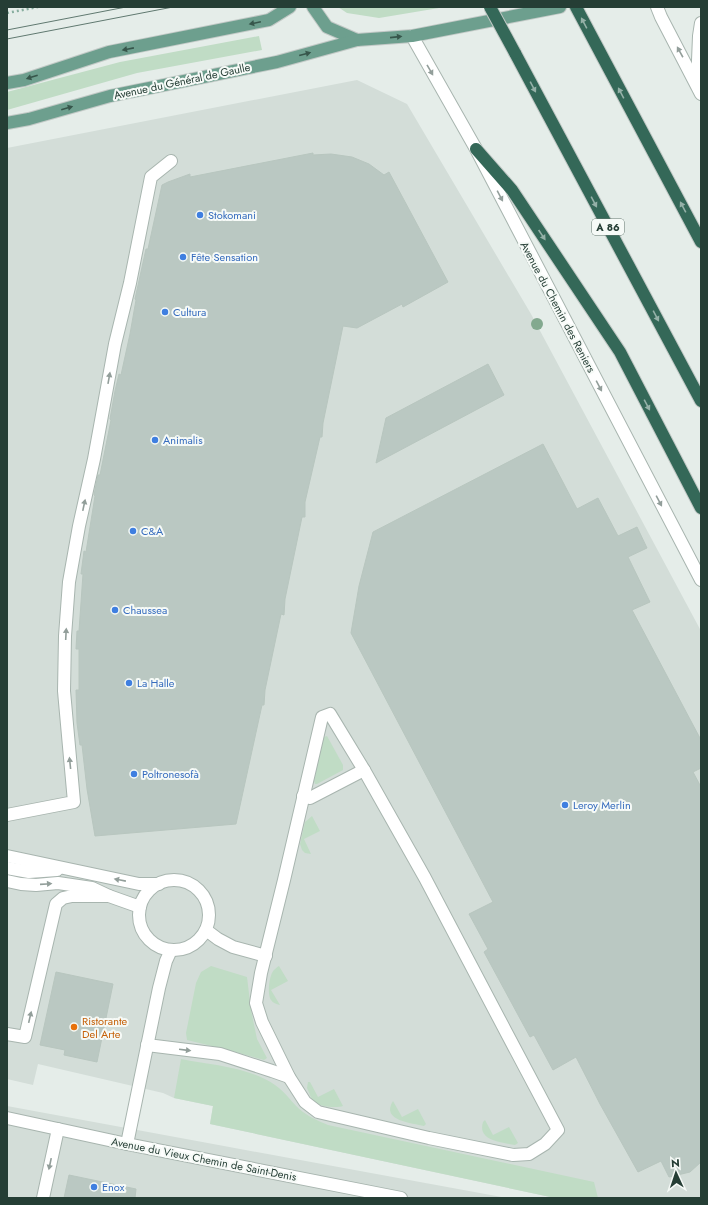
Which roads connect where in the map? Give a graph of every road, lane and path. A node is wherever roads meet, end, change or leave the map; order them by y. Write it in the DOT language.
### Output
graph roads {
  1 [pos="38,7"];
  2 [pos="290,7"];
  3 [pos="313,7"];
  4 [pos="490,7"];
  5 [pos="560,7"];
  6 [pos="576,7"];
  7 [pos="657,7"];
  8 [pos="7,13"];
  9 [pos="701,23"];
  10 [pos="412,36"];
  11 [pos="357,40"];
  12 [pos="7,83"];
  13 [pos="699,90"];
  14 [pos="7,123"];
  15 [pos="476,149"];
  16 [pos="171,161"];
  17 [pos="701,242"];
  18 [pos="701,401"];
  19 [pos="701,508"];
  20 [pos="701,580"];
  21 [pos="364,770"];
  22 [pos="303,796"];
  23 [pos="7,815"];
  24 [pos="7,856"];
  25 [pos="7,868"];
  26 [pos="68,869"];
  27 [pos="7,881"];
  28 [pos="159,884"];
  29 [pos="109,896"];
  30 [pos="140,907"];
  31 [pos="206,930"];
  32 [pos="171,950"];
  33 [pos="266,956"];
  34 [pos="7,1034"];
  35 [pos="147,1045"];
  36 [pos="290,1078"];
  37 [pos="7,1118"];
  38 [pos="58,1129"];
  39 [pos="127,1144"];
  40 [pos="43,1198"];
  41 [pos="401,1198"];
  1 -- 8 [label="path"];
  2 -- 12 [label="main road, one-way"];
  3 -- 11 [label="main road"];
  4 -- 18 [label="highway, A 86, one-way, bridge"];
  5 -- 10 [label="main road, Avenue du Général de Gaulle"];
  17 -- 6 [label="highway, one-way"];
  13 -- 7 [label="street, one-way"];
  9 -- 13 [label="street"];
  11 -- 10 [label="main road, Avenue du Général de Gaulle, one-way"];
  10 -- 15 [label="street, Avenue du Chemin des Reniers, one-way"];
  14 -- 11 [label="main road, Avenue du Général de Gaulle, one-way"];
  15 -- 19 [label="highway, one-way"];
  15 -- 20 [label="street, Avenue du Chemin des Reniers, one-way"];
  23 -- 16 [label="street, one-way"];
  21 -- 22 [label="street"];
  21 -- 22 [label="street"];
  21 -- 36 [label="street"];
  22 -- 33 [label="street"];
  24 -- 26 [label="street"];
  25 -- 26 [label="street"];
  28 -- 26 [label="street, one-way"];
  27 -- 29 [label="street, one-way"];
  28 -- 30 [label="street"];
  28 -- 31 [label="street"];
  29 -- 30 [label="street"];
  34 -- 29 [label="street, one-way"];
  30 -- 32 [label="street"];
  31 -- 32 [label="street"];
  31 -- 33 [label="street"];
  32 -- 35 [label="street"];
  33 -- 36 [label="street"];
  35 -- 36 [label="street, one-way"];
  35 -- 39 [label="street"];
  37 -- 38 [label="street, Avenue du Vieux Chemin de Saint-Denis"];
  38 -- 39 [label="street, Avenue du Vieux Chemin de Saint-Denis"];
  38 -- 40 [label="street, one-way"];
  39 -- 41 [label="street, Avenue du Vieux Chemin de Saint-Denis"];
}
